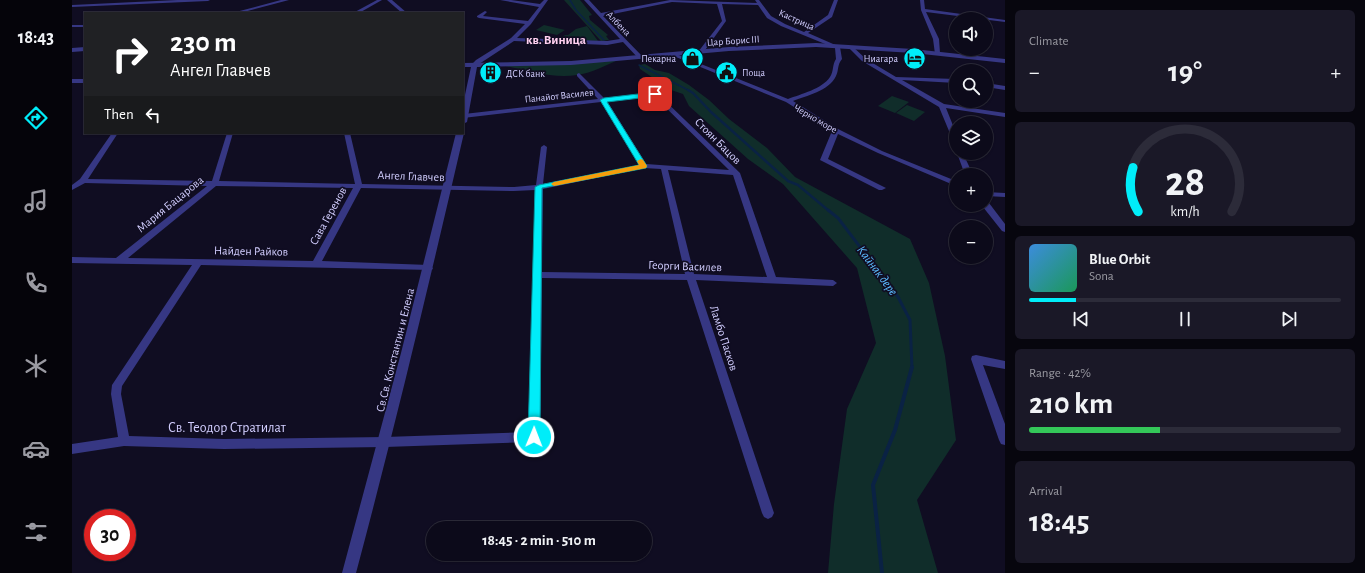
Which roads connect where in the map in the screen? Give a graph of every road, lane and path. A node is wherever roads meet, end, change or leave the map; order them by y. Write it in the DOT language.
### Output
graph roads {
  1 [pos="208,0"];
  2 [pos="287,0"];
  3 [pos="380,0"];
  4 [pos="389,0"];
  5 [pos="502,0"];
  6 [pos="546,0"];
  7 [pos="586,0"];
  8 [pos="671,0"];
  9 [pos="836,0"];
  10 [pos="922,0"];
  11 [pos="719,2"];
  12 [pos="757,2"];
  13 [pos="72,6"];
  14 [pos="542,6"];
  15 [pos="923,10"];
  16 [pos="238,12"];
  17 [pos="357,12"];
  18 [pos="404,12"];
  19 [pos="484,12"];
  20 [pos="599,15"];
  21 [pos="1005,21"];
  22 [pos="529,23"];
  23 [pos="72,26"];
  24 [pos="84,26"];
  25 [pos="805,33"];
  26 [pos="513,39"];
  27 [pos="623,40"];
  28 [pos="837,47"];
  29 [pos="852,48"];
  30 [pos="84,49"];
  31 [pos="72,50"];
  32 [pos="701,52"];
  33 [pos="937,54"];
  34 [pos="674,55"];
  35 [pos="641,58"];
  36 [pos="1005,61"];
  37 [pos="464,65"];
  38 [pos="474,65"];
  39 [pos="579,74"];
  40 [pos="896,78"];
  41 [pos="949,80"];
  42 [pos="72,81"];
  43 [pos="84,81"];
  44 [pos="993,86"];
  45 [pos="1005,88"];
  46 [pos="655,94"];
  47 [pos="604,100"];
  48 [pos="788,101"];
  49 [pos="942,106"];
  50 [pos="1005,115"];
  51 [pos="464,119"];
  52 [pos="949,124"];
  53 [pos="836,130"];
  54 [pos="114,134"];
  55 [pos="230,134"];
  56 [pos="347,134"];
  57 [pos="460,134"];
  58 [pos="544,147"];
  59 [pos="644,166"];
  60 [pos="664,168"];
  61 [pos="736,173"];
  62 [pos="84,181"];
  63 [pos="949,181"];
  64 [pos="215,183"];
  65 [pos="359,185"];
  66 [pos="539,187"];
  67 [pos="72,188"];
  68 [pos="448,188"];
  69 [pos="882,188"];
  70 [pos="993,194"];
  71 [pos="1005,195"];
  72 [pos="992,212"];
  73 [pos="1005,229"];
  74 [pos="72,260"];
  75 [pos="118,261"];
  76 [pos="198,263"];
  77 [pos="316,264"];
  78 [pos="429,268"];
  79 [pos="536,275"];
  80 [pos="690,277"];
  81 [pos="773,281"];
  82 [pos="833,283"];
  83 [pos="1005,366"];
  84 [pos="1005,440"];
  85 [pos="124,441"];
  86 [pos="385,442"];
  87 [pos="72,449"];
  88 [pos="768,513"];
  89 [pos="349,573"];
  1 -- 13 [label="street"];
  2 -- 16 [label="street"];
  3 -- 17 [label="street"];
  4 -- 18 [label="street"];
  5 -- 14 [label="street"];
  6 -- 14 [label="street"];
  7 -- 20 [label="street, Албена"];
  8 -- 11 [label="street"];
  8 -- 20 [label="street"];
  9 -- 25 [label="street"];
  10 -- 15 [label="street"];
  11 -- 12 [label="street"];
  11 -- 32 [label="street"];
  12 -- 25 [label="street, Кастрица"];
  14 -- 22 [label="street"];
  15 -- 21 [label="street"];
  15 -- 33 [label="street"];
  19 -- 22 [label="street"];
  20 -- 27 [label="street, Албена"];
  22 -- 26 [label="street"];
  23 -- 24 [label="street"];
  25 -- 28 [label="street, Кастрица"];
  26 -- 27 [label="street"];
  26 -- 38 [label="street"];
  27 -- 35 [label="street, Албена"];
  28 -- 29 [label="street, Цар Борис III"];
  28 -- 32 [label="street, Цар Борис III"];
  28 -- 48 [label="street"];
  29 -- 33 [label="street, Цар Борис III"];
  29 -- 40 [label="street"];
  30 -- 31 [label="street"];
  32 -- 34 [label="street, Цар Борис III"];
  33 -- 36 [label="street, Цар Борис III"];
  34 -- 35 [label="street, Цар Борис III"];
  34 -- 48 [label="street, Черно море"];
  35 -- 38 [label="street, Цар Борис III"];
  37 -- 38 [label="street, Цар Борис III"];
  38 -- 51 [label="street"];
  39 -- 47 [label="street"];
  40 -- 41 [label="street"];
  40 -- 49 [label="street"];
  42 -- 43 [label="street"];
  44 -- 45 [label="street"];
  46 -- 47 [label="street, Панайот Василев"];
  46 -- 61 [label="street, Стоян Бацов"];
  47 -- 51 [label="street, Панайот Василев"];
  47 -- 59 [label="street"];
  48 -- 53 [label="street, Черно море"];
  49 -- 50 [label="street"];
  49 -- 52 [label="street"];
  53 -- 63 [label="street, Черно море"];
  53 -- 69 [label="street"];
  54 -- 62 [label="street"];
  55 -- 64 [label="street, Мария Бацарова"];
  56 -- 65 [label="street, Сава Геренов"];
  57 -- 68 [label="street, Св.Св. Константин и Елена"];
  58 -- 66 [label="street"];
  59 -- 60 [label="street, Ангел Главчев"];
  59 -- 66 [label="street, Ангел Главчев"];
  60 -- 61 [label="street, Ангел Главчев"];
  60 -- 80 [label="street, Ламбо Пасков"];
  61 -- 81 [label="street, Стоян Бацов"];
  62 -- 64 [label="street, Ангел Главчев"];
  62 -- 67 [label="street"];
  64 -- 65 [label="street, Ангел Главчев"];
  64 -- 75 [label="street, Мария Бацарова"];
  65 -- 68 [label="street, Ангел Главчев"];
  65 -- 77 [label="street, Сава Геренов"];
  66 -- 68 [label="street, Ангел Главчев"];
  66 -- 79 [label="street"];
  68 -- 78 [label="street, Св.Св. Константин и Елена"];
  70 -- 71 [label="street"];
  72 -- 73 [label="street"];
  74 -- 75 [label="street, Найден Райков"];
  75 -- 76 [label="street, Найден Райков"];
  76 -- 77 [label="street, Найден Райков"];
  76 -- 85 [label="street"];
  77 -- 78 [label="street, Найден Райков"];
  78 -- 86 [label="street, Св.Св. Константин и Елена"];
  79 -- 80 [label="street, Георги Василев"];
  79 -- 86 [label="street, Св. Теодор Стратилат"];
  80 -- 81 [label="street, Георги Василев"];
  80 -- 88 [label="street, Ламбо Пасков"];
  81 -- 82 [label="street, Георги Василев"];
  83 -- 84 [label="street"];
  85 -- 86 [label="street, Св. Теодор Стратилат"];
  85 -- 87 [label="street, Св. Теодор Стратилат"];
  86 -- 89 [label="street, Св.Св. Константин и Елена"];
}
